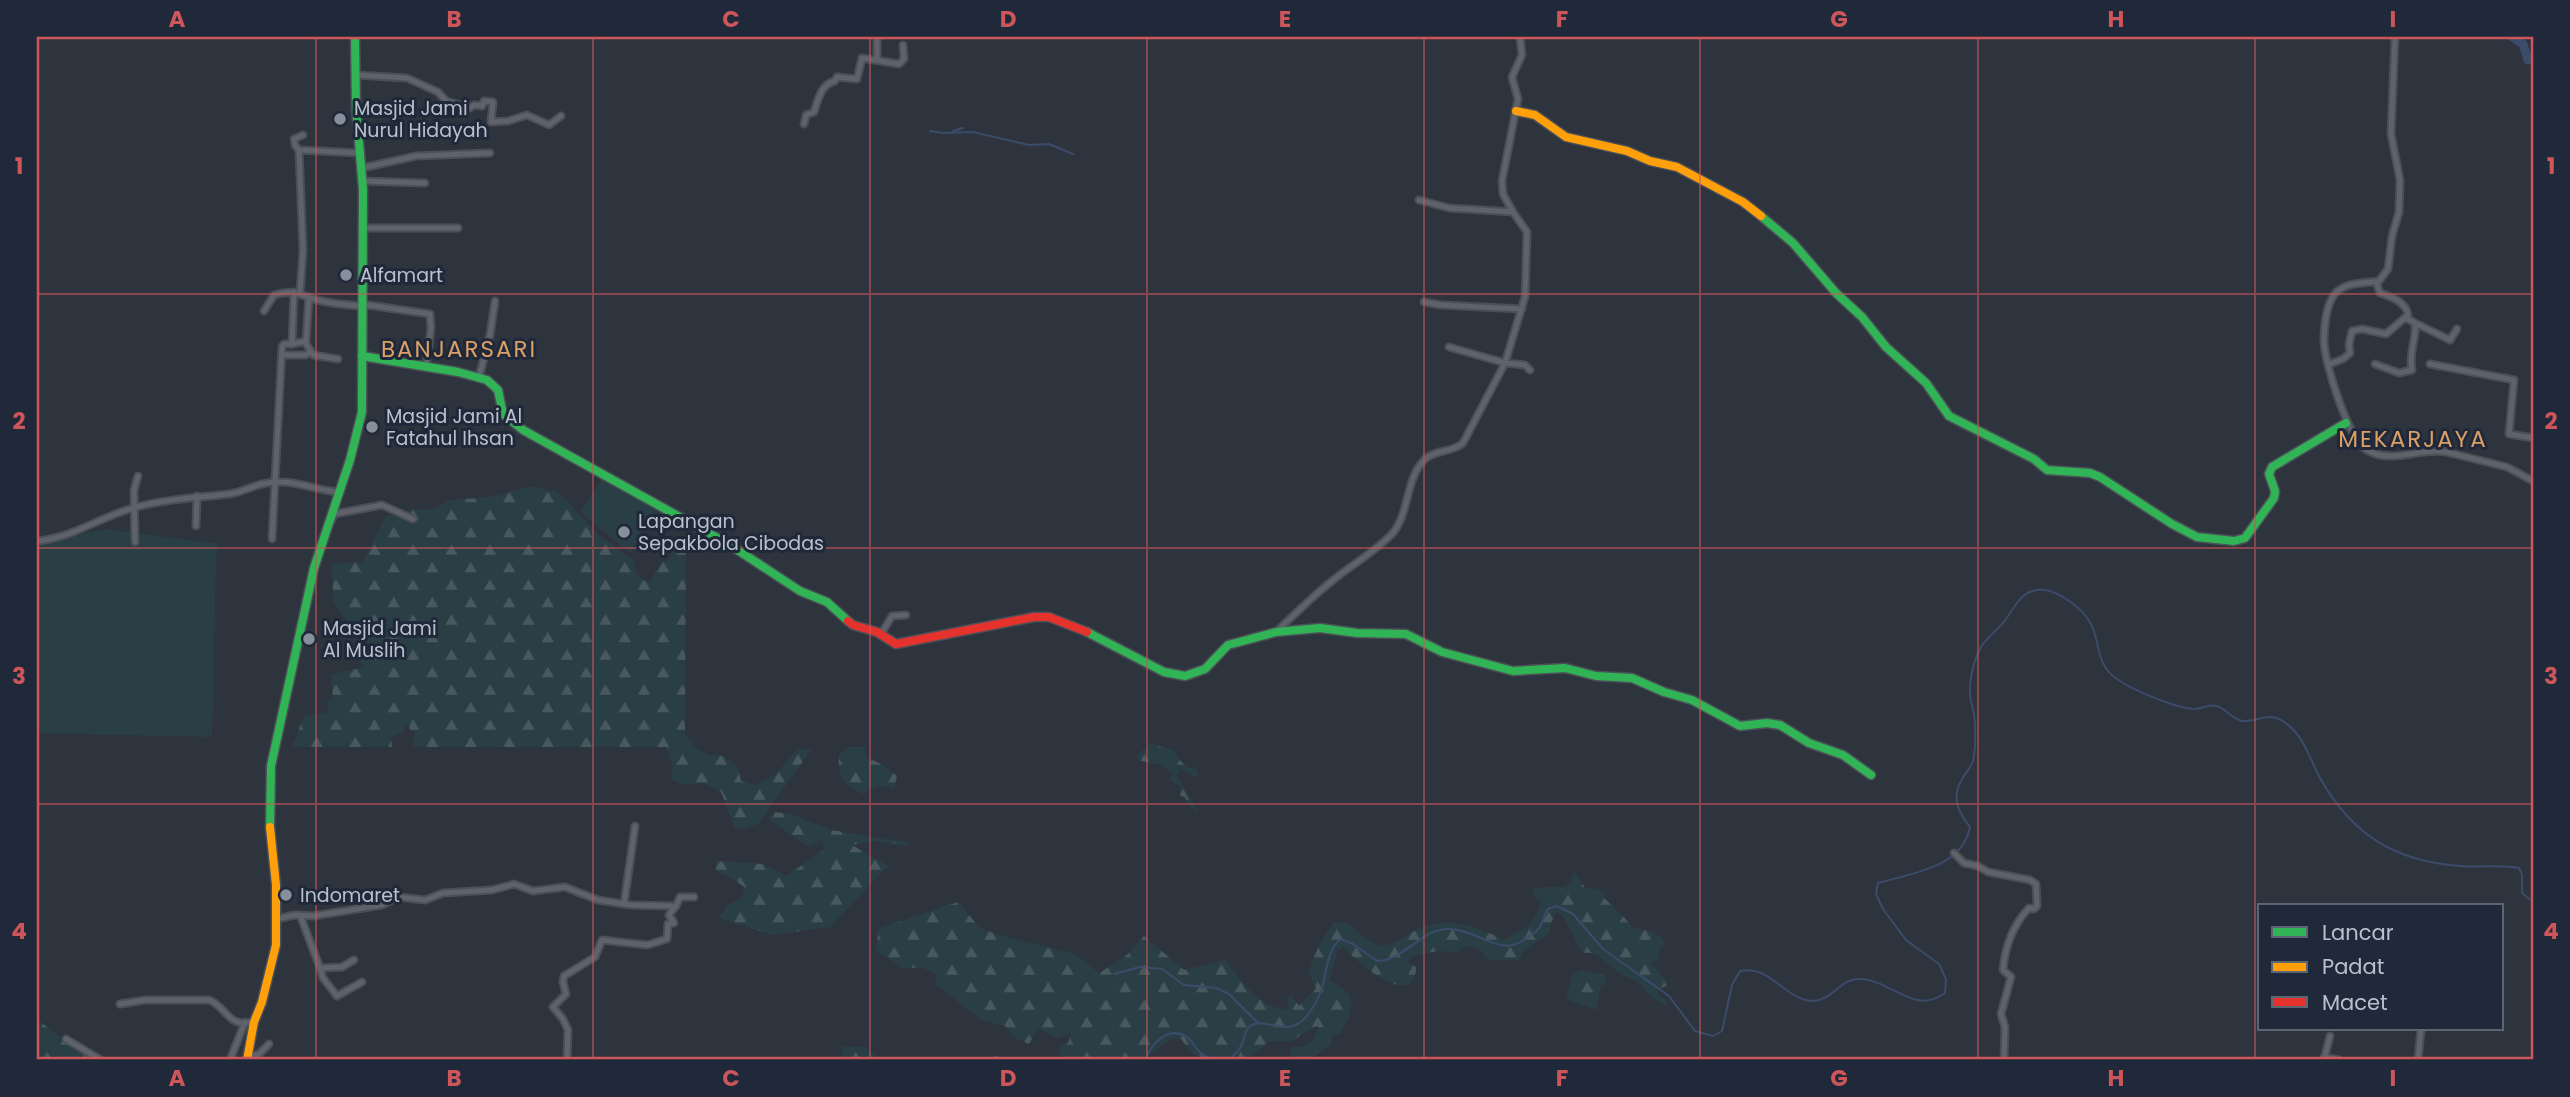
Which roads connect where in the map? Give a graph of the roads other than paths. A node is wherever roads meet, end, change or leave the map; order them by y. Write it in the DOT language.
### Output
graph roads {
  1 [pos="355,37"];
  2 [pos="877,37"];
  3 [pos="1520,37"];
  4 [pos="2395,37"];
  5 [pos="903,45"];
  6 [pos="877,59"];
  7 [pos="356,75"];
  8 [pos="1516,111"];
  9 [pos="561,116"];
  10 [pos="804,124"];
  11 [pos="303,135"];
  12 [pos="299,150"];
  13 [pos="360,153"];
  14 [pos="490,153"];
  15 [pos="362,168"];
  16 [pos="362,181"];
  17 [pos="425,183"];
  18 [pos="1419,200"];
  19 [pos="1513,212"];
  20 [pos="362,228"];
  21 [pos="457,228"];
  22 [pos="2376,282"];
  23 [pos="297,292"];
  24 [pos="309,297"];
  25 [pos="495,301"];
  26 [pos="1424,302"];
  27 [pos="361,307"];
  28 [pos="1522,309"];
  29 [pos="264,311"];
  30 [pos="2406,318"];
  31 [pos="2415,323"];
  32 [pos="2457,329"];
  33 [pos="305,342"];
  34 [pos="292,344"];
  35 [pos="1449,347"];
  36 [pos="310,352"];
  37 [pos="282,355"];
  38 [pos="362,356"];
  39 [pos="338,359"];
  40 [pos="1505,363"];
  41 [pos="2330,364"];
  42 [pos="2375,364"];
  43 [pos="2430,364"];
  44 [pos="426,367"];
  45 [pos="1530,370"];
  46 [pos="479,377"];
  47 [pos="2346,423"];
  48 [pos="2533,438"];
  49 [pos="138,476"];
  50 [pos="2533,481"];
  51 [pos="276,482"];
  52 [pos="339,492"];
  53 [pos="197,496"];
  54 [pos="135,507"];
  55 [pos="413,519"];
  56 [pos="327,523"];
  57 [pos="196,524"];
  58 [pos="272,539"];
  59 [pos="37,541"];
  60 [pos="135,542"];
  61 [pos="906,615"];
  62 [pos="1276,632"];
  63 [pos="881,634"];
  64 [pos="1871,775"];
  65 [pos="635,826"];
  66 [pos="1954,853"];
  67 [pos="694,897"];
  68 [pos="624,904"];
  69 [pos="676,906"];
  70 [pos="300,915"];
  71 [pos="276,919"];
  72 [pos="354,960"];
  73 [pos="320,968"];
  74 [pos="362,982"];
  75 [pos="120,1004"];
  76 [pos="249,1022"];
  77 [pos="2421,1030"];
  78 [pos="2330,1036"];
  79 [pos="66,1038"];
  80 [pos="269,1044"];
  81 [pos="2324,1058"];
  82 [pos="247,1059"];
  83 [pos="101,1060"];
  84 [pos="230,1060"];
  85 [pos="567,1060"];
  86 [pos="2004,1060"];
  87 [pos="2339,1060"];
  88 [pos="2418,1060"];
  1 -- 7 [label="street"];
  2 -- 6 [label="street"];
  3 -- 8 [label="street"];
  4 -- 22 [label="street"];
  5 -- 6 [label="street"];
  6 -- 10 [label="street"];
  7 -- 9 [label="street"];
  7 -- 13 [label="street"];
  8 -- 19 [label="street"];
  8 -- 47 [label="street"];
  11 -- 12 [label="street"];
  12 -- 13 [label="street"];
  12 -- 23 [label="street"];
  13 -- 15 [label="street"];
  14 -- 15 [label="street"];
  15 -- 16 [label="street"];
  16 -- 17 [label="street"];
  16 -- 20 [label="street"];
  18 -- 19 [label="street"];
  19 -- 28 [label="street"];
  20 -- 21 [label="street"];
  20 -- 27 [label="street"];
  22 -- 30 [label="street"];
  22 -- 41 [label="street"];
  23 -- 24 [label="street"];
  23 -- 29 [label="street"];
  23 -- 34 [label="street"];
  24 -- 27 [label="street"];
  24 -- 33 [label="street"];
  25 -- 46 [label="street"];
  26 -- 28 [label="street"];
  27 -- 38 [label="street"];
  27 -- 44 [label="street"];
  28 -- 40 [label="street"];
  30 -- 31 [label="street"];
  30 -- 41 [label="street"];
  31 -- 32 [label="street"];
  31 -- 42 [label="street"];
  33 -- 34 [label="street"];
  33 -- 36 [label="street"];
  34 -- 37 [label="street"];
  35 -- 40 [label="street"];
  36 -- 37 [label="street"];
  36 -- 39 [label="street"];
  37 -- 51 [label="street"];
  38 -- 44 [label="street"];
  38 -- 52 [label="street"];
  40 -- 45 [label="street"];
  40 -- 62 [label="street"];
  41 -- 47 [label="street"];
  43 -- 48 [label="street"];
  44 -- 46 [label="street"];
  46 -- 63 [label="street"];
  47 -- 50 [label="street"];
  49 -- 54 [label="street"];
  51 -- 52 [label="street"];
  51 -- 53 [label="street"];
  51 -- 58 [label="street"];
  52 -- 56 [label="street"];
  53 -- 54 [label="street"];
  53 -- 57 [label="street"];
  54 -- 59 [label="street"];
  54 -- 60 [label="street"];
  55 -- 56 [label="street"];
  56 -- 71 [label="street"];
  61 -- 63 [label="street"];
  62 -- 63 [label="street"];
  62 -- 64 [label="street"];
  65 -- 68 [label="street"];
  66 -- 86 [label="street"];
  67 -- 69 [label="street"];
  68 -- 69 [label="street"];
  68 -- 70 [label="street"];
  69 -- 85 [label="street"];
  70 -- 71 [label="street"];
  70 -- 73 [label="street"];
  71 -- 76 [label="street"];
  72 -- 73 [label="street"];
  73 -- 74 [label="street"];
  75 -- 76 [label="street"];
  76 -- 82 [label="street"];
  76 -- 84 [label="street"];
  77 -- 88 [label="street"];
  78 -- 81 [label="street"];
  79 -- 83 [label="street"];
  80 -- 82 [label="street"];
  81 -- 87 [label="street"];
}
